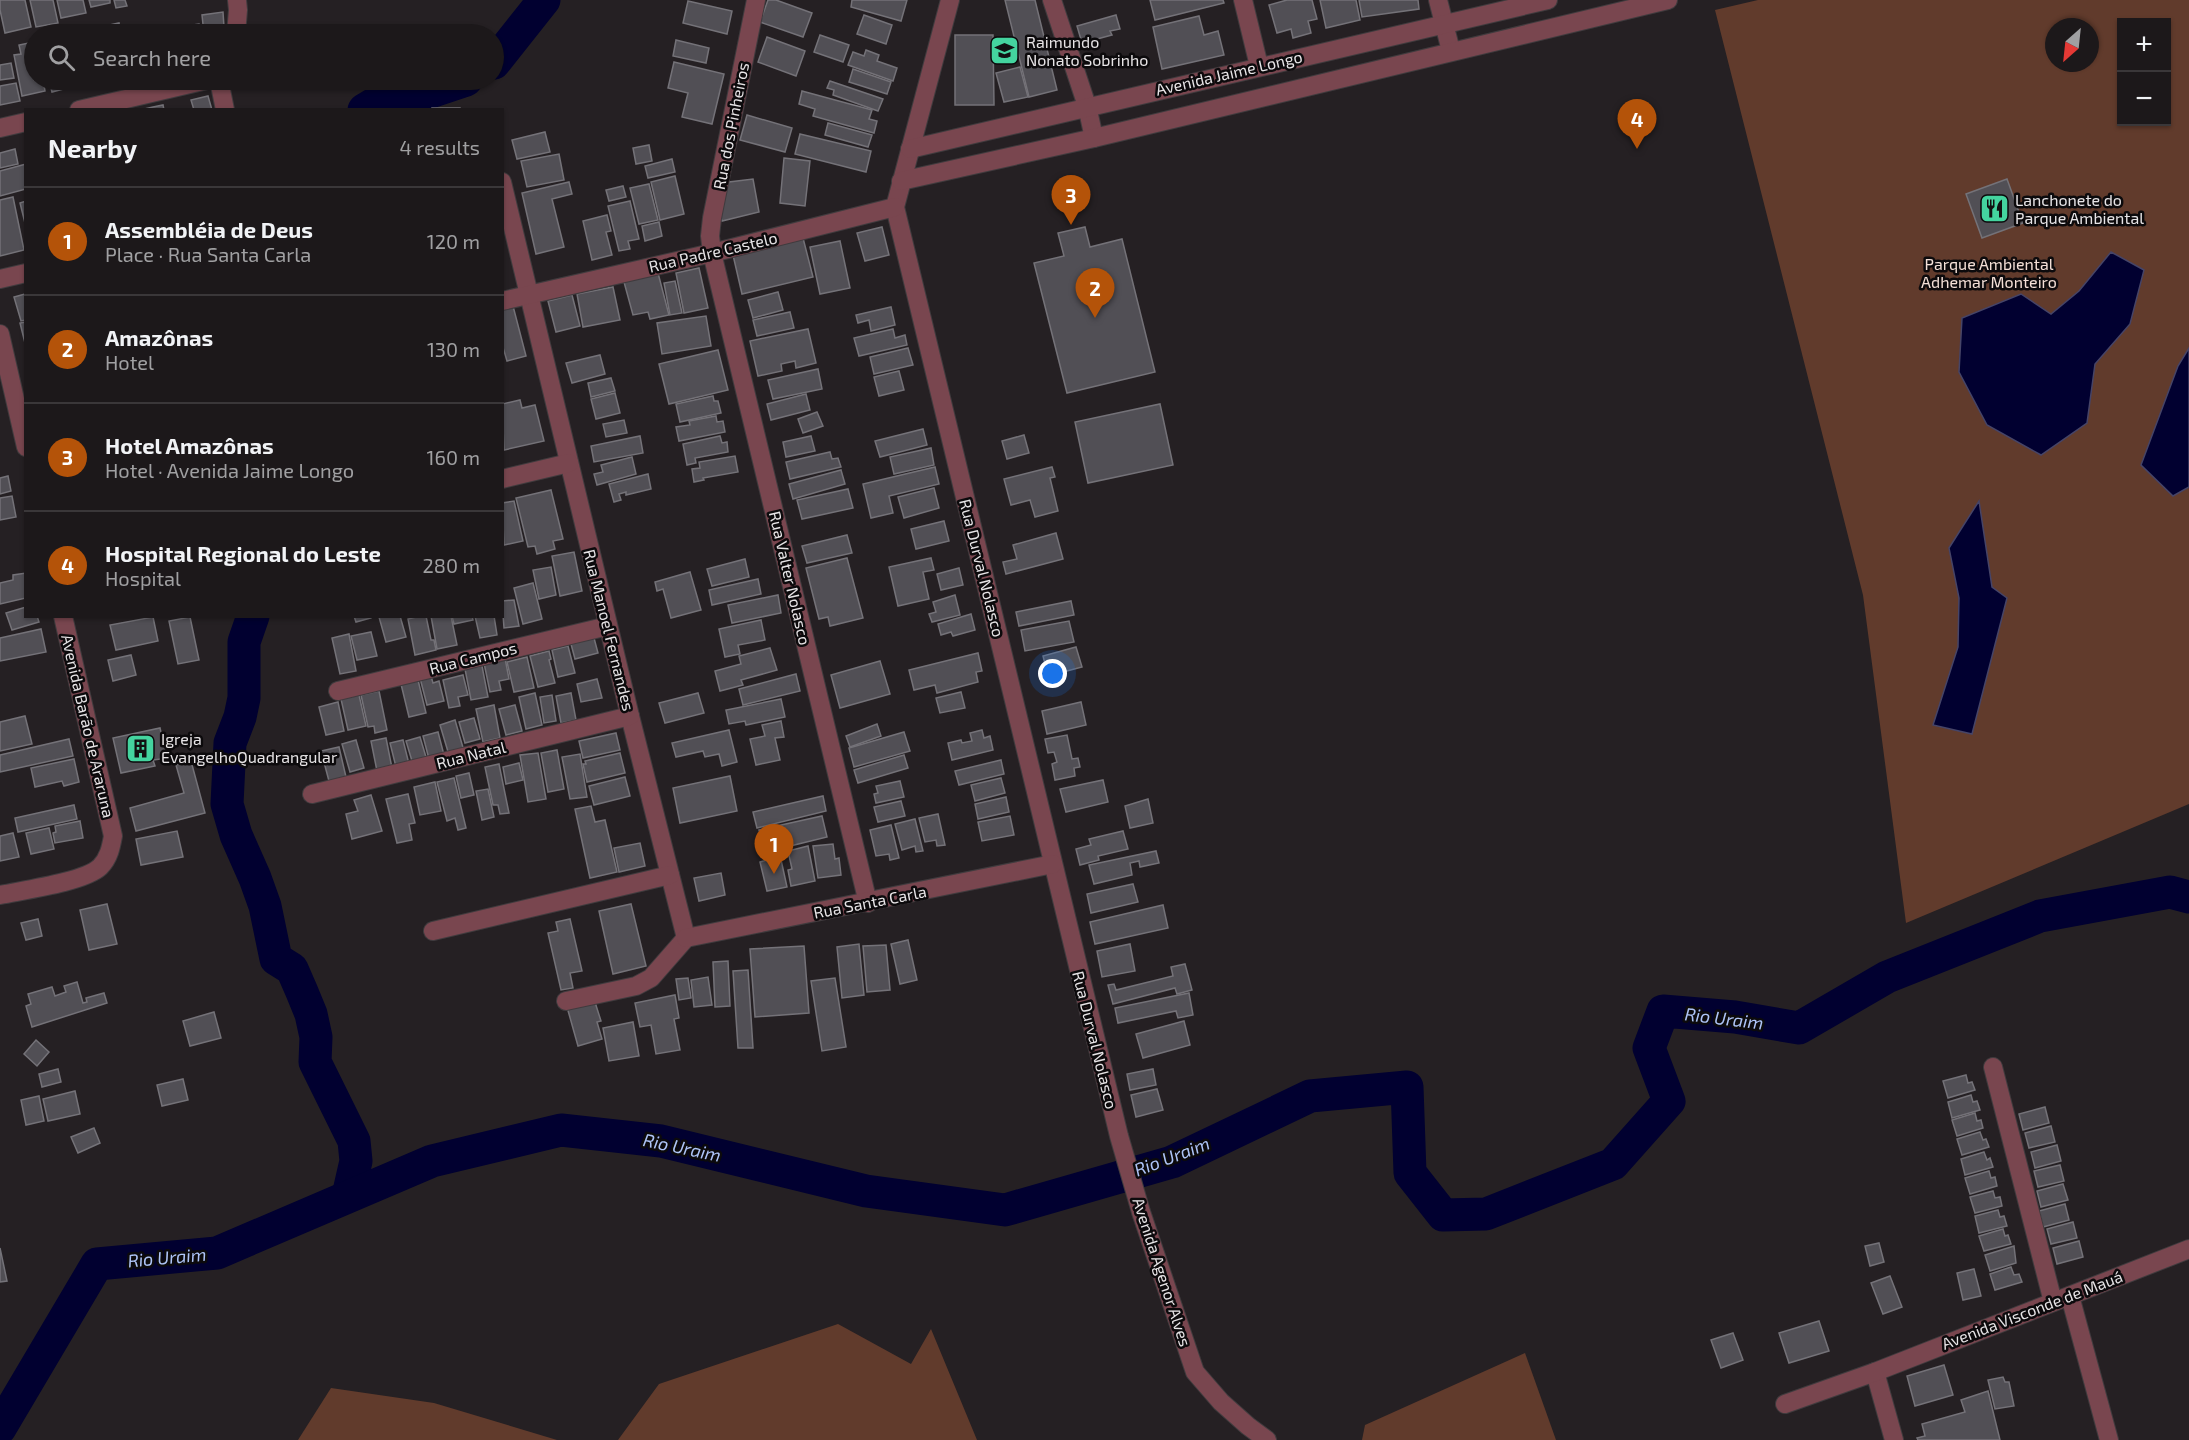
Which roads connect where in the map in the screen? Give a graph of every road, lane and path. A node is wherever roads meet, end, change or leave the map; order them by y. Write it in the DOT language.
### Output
graph roads {
  1 [pos="237,0"];
  2 [pos="756,0"];
  3 [pos="950,0"];
  4 [pos="1052,0"];
  5 [pos="1244,0"];
  6 [pos="1438,0"];
  7 [pos="1548,0"];
  8 [pos="1668,0"];
  9 [pos="236,24"];
  10 [pos="1444,24"];
  11 [pos="1451,51"];
  12 [pos="1259,66"];
  13 [pos="164,90"];
  14 [pos="221,90"];
  15 [pos="1087,106"];
  16 [pos="88,108"];
  17 [pos="225,108"];
  18 [pos="24,122"];
  19 [pos="0,128"];
  20 [pos="1094,138"];
  21 [pos="910,149"];
  22 [pos="901,181"];
  23 [pos="504,190"];
  24 [pos="895,207"];
  25 [pos="712,253"];
  26 [pos="24,273"];
  27 [pos="0,279"];
  28 [pos="530,294"];
  29 [pos="504,300"];
  30 [pos="0,335"];
  31 [pos="23,427"];
  32 [pos="568,463"];
  33 [pos="504,479"];
  34 [pos="63,618"];
  35 [pos="608,626"];
  36 [pos="338,691"];
  37 [pos="630,716"];
  38 [pos="312,795"];
  39 [pos="1053,864"];
  40 [pos="670,875"];
  41 [pos="0,895"];
  42 [pos="867,903"];
  43 [pos="433,931"];
  44 [pos="687,938"];
  45 [pos="566,1001"];
  46 [pos="1993,1067"];
  47 [pos="1119,1136"];
  48 [pos="2189,1249"];
  49 [pos="2062,1299"];
  50 [pos="1875,1372"];
  51 [pos="1785,1404"];
  52 [pos="1267,1440"];
  53 [pos="1894,1440"];
  54 [pos="2109,1440"];
  1 -- 9 [label="street"];
  2 -- 25 [label="street, Rua dos Pinheiros"];
  3 -- 21 [label="street, Rua Durval Nolasco"];
  4 -- 15 [label="street"];
  5 -- 12 [label="street"];
  6 -- 10 [label="street"];
  7 -- 10 [label="street, Avenida Jaime Longo"];
  8 -- 11 [label="street"];
  10 -- 11 [label="street"];
  10 -- 12 [label="street, Avenida Jaime Longo"];
  11 -- 20 [label="street"];
  12 -- 15 [label="street, Avenida Jaime Longo"];
  13 -- 16 [label="street"];
  14 -- 17 [label="street"];
  15 -- 20 [label="street"];
  15 -- 21 [label="street, Avenida Jaime Longo"];
  18 -- 19 [label="street"];
  20 -- 22 [label="street"];
  21 -- 22 [label="street, Rua Durval Nolasco"];
  22 -- 24 [label="street, Rua Durval Nolasco"];
  23 -- 28 [label="street, Rua Manoel Fernandes"];
  24 -- 25 [label="street, Rua Padre Castelo"];
  24 -- 39 [label="street, Rua Durval Nolasco"];
  25 -- 28 [label="street, Rua Padre Castelo"];
  25 -- 42 [label="street, Rua Valter Nolasco"];
  26 -- 27 [label="street"];
  28 -- 29 [label="street, Rua Padre Castelo"];
  28 -- 32 [label="street, Rua Manoel Fernandes"];
  30 -- 31 [label="street"];
  32 -- 33 [label="street"];
  32 -- 35 [label="street, Rua Manoel Fernandes"];
  34 -- 41 [label="street, Avenida Barão de Araruna"];
  35 -- 36 [label="street, Rua Campos"];
  35 -- 37 [label="street, Rua Manoel Fernandes"];
  37 -- 38 [label="street, Rua Natal"];
  37 -- 40 [label="street, Rua Manoel Fernandes"];
  39 -- 42 [label="street, Rua Santa Carla"];
  39 -- 47 [label="street, Rua Durval Nolasco"];
  40 -- 43 [label="street"];
  40 -- 44 [label="street, Rua Manoel Fernandes"];
  42 -- 44 [label="street, Rua Santa Carla"];
  44 -- 45 [label="street"];
  46 -- 49 [label="street"];
  47 -- 52 [label="street, Avenida Agenor Alves"];
  48 -- 49 [label="street, Avenida Visconde de Mauá"];
  49 -- 50 [label="street, Avenida Visconde de Mauá"];
  49 -- 54 [label="street"];
  50 -- 51 [label="street, Avenida Visconde de Mauá"];
  50 -- 53 [label="street"];
}
